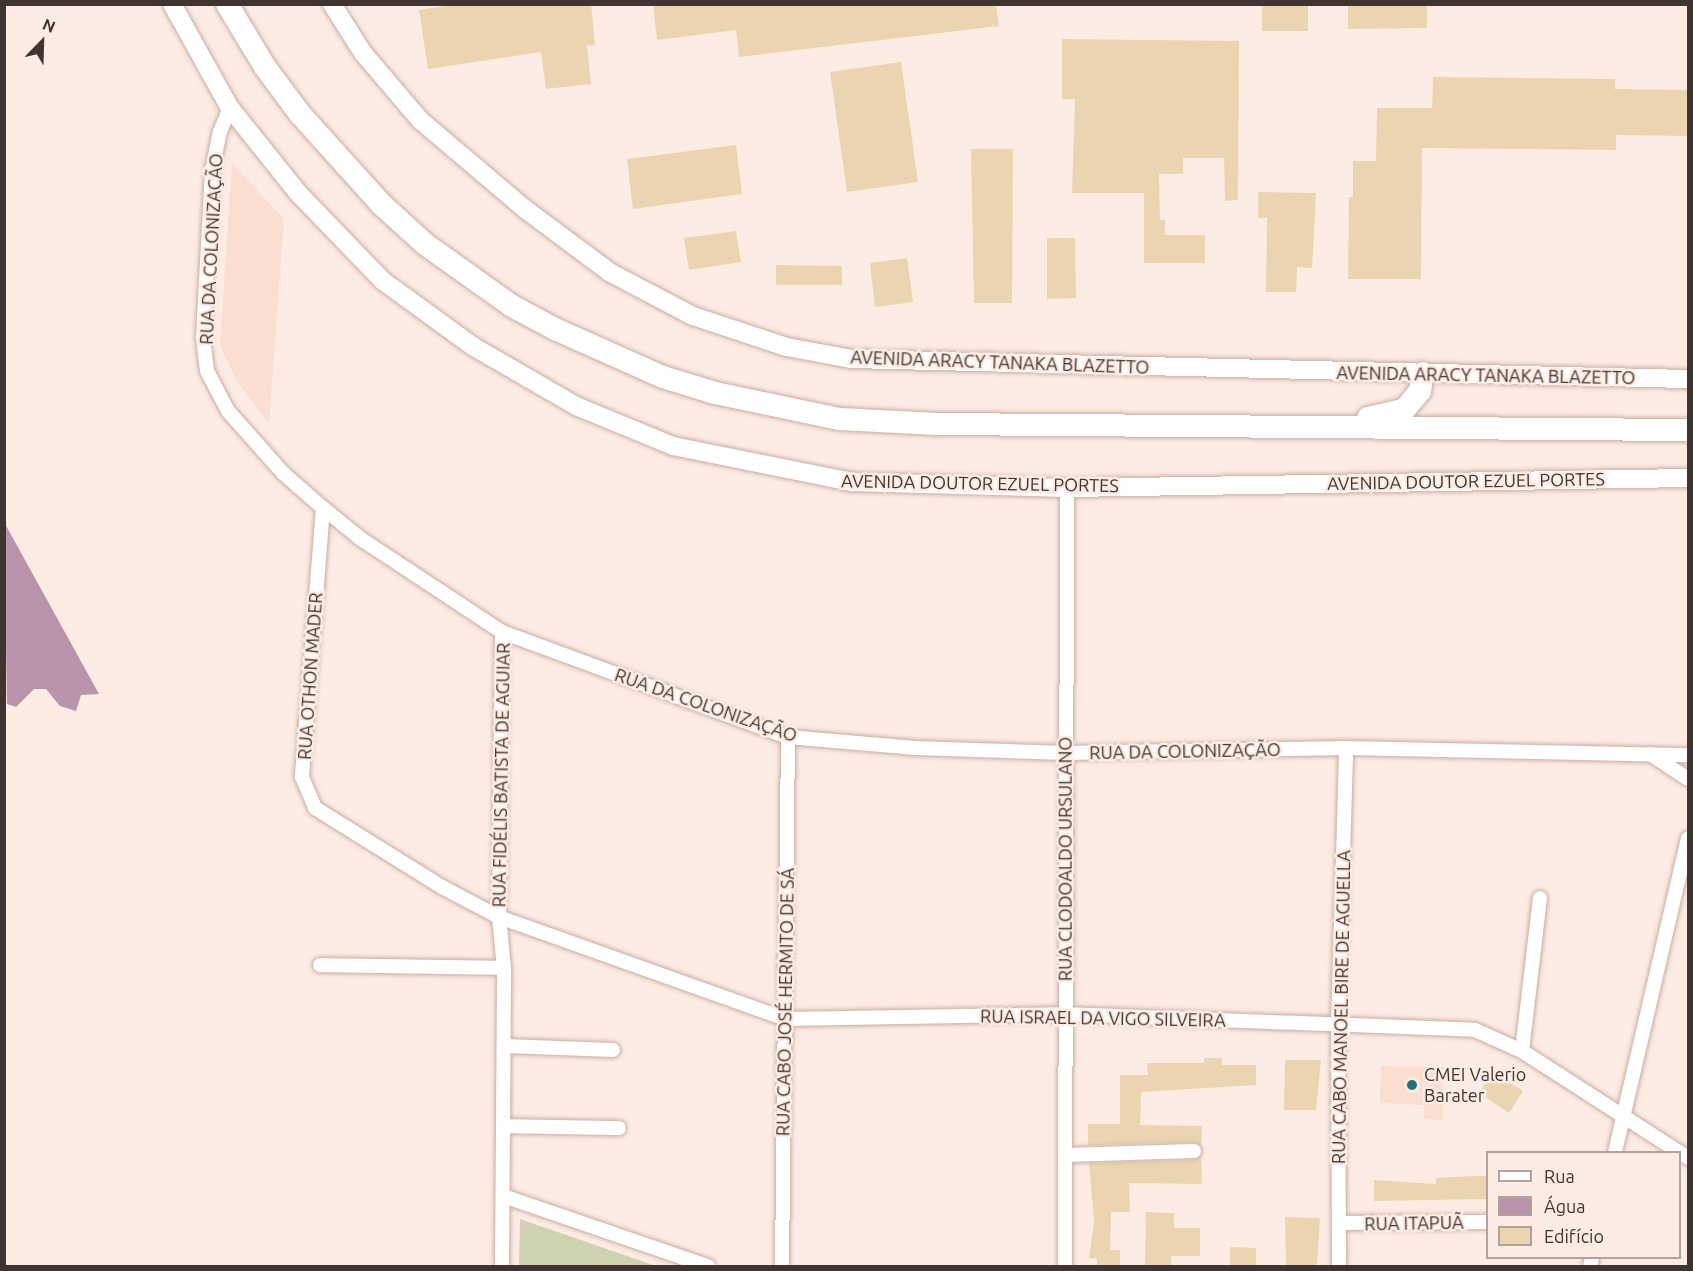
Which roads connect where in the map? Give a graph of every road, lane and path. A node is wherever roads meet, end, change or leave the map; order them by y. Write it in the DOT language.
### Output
graph roads {
  1 [pos="172,4"];
  2 [pos="227,4"];
  3 [pos="332,4"];
  4 [pos="230,108"];
  5 [pos="1423,374"];
  6 [pos="1689,379"];
  7 [pos="1302,428"];
  8 [pos="1689,430"];
  9 [pos="1689,478"];
  10 [pos="1067,488"];
  11 [pos="323,508"];
  12 [pos="502,632"];
  13 [pos="788,737"];
  14 [pos="1346,748"];
  15 [pos="1065,753"];
  16 [pos="1650,754"];
  17 [pos="1689,755"];
  18 [pos="1689,779"];
  19 [pos="1689,838"];
  20 [pos="1540,898"];
  21 [pos="499,917"];
  22 [pos="320,965"];
  23 [pos="504,968"];
  24 [pos="1064,1014"];
  25 [pos="785,1019"];
  26 [pos="1338,1024"];
  27 [pos="504,1046"];
  28 [pos="613,1050"];
  29 [pos="1522,1051"];
  30 [pos="1624,1115"];
  31 [pos="504,1126"];
  32 [pos="619,1128"];
  33 [pos="1194,1151"];
  34 [pos="1615,1151"];
  35 [pos="1678,1151"];
  36 [pos="1065,1155"];
  37 [pos="502,1196"];
  38 [pos="1486,1222"];
  39 [pos="1341,1223"];
  40 [pos="502,1266"];
  41 [pos="708,1266"];
  42 [pos="782,1266"];
  43 [pos="1065,1266"];
  44 [pos="1340,1266"];
  1 -- 4 [label="main road, AVENIDA DOUTOR EZUEL PORTES"];
  2 -- 7 [label="highway"];
  3 -- 5 [label="main road, AVENIDA ARACY TANAKA BLAZETTO"];
  4 -- 10 [label="main road, AVENIDA DOUTOR EZUEL PORTES"];
  4 -- 11 [label="street, RUA DA COLONIZAÇÃO"];
  5 -- 6 [label="main road, AVENIDA ARACY TANAKA BLAZETTO"];
  5 -- 7 [label="highway"];
  7 -- 8 [label="highway"];
  9 -- 10 [label="main road, AVENIDA DOUTOR EZUEL PORTES"];
  10 -- 15 [label="street, RUA CLODOALDO URSULANO"];
  11 -- 12 [label="street, RUA DA COLONIZAÇÃO"];
  11 -- 21 [label="street, RUA OTHON MADER"];
  12 -- 13 [label="street, RUA DA COLONIZAÇÃO"];
  12 -- 21 [label="street, RUA FIDÉLIS BATISTA DE AGUIAR"];
  13 -- 15 [label="street, RUA DA COLONIZAÇÃO"];
  13 -- 25 [label="street, RUA CABO JOSÉ HERMITO DE SÁ"];
  14 -- 15 [label="street, RUA DA COLONIZAÇÃO"];
  14 -- 16 [label="street, RUA DA COLONIZAÇÃO"];
  14 -- 26 [label="street, RUA CABO MANOEL BIRE DE AGUELLA"];
  15 -- 24 [label="street, RUA CLODOALDO URSULANO"];
  16 -- 17 [label="street, RUA DA COLONIZAÇÃO"];
  16 -- 18 [label="street"];
  19 -- 30 [label="street"];
  20 -- 29 [label="street"];
  21 -- 23 [label="street, RUA FIDÉLIS BATISTA DE AGUIAR"];
  21 -- 25 [label="street, RUA ISRAEL DA VIGO SILVEIRA"];
  22 -- 23 [label="street"];
  23 -- 27 [label="street, RUA FIDÉLIS BATISTA DE AGUIAR"];
  24 -- 25 [label="street, RUA ISRAEL DA VIGO SILVEIRA"];
  24 -- 26 [label="street, RUA ISRAEL DA VIGO SILVEIRA"];
  24 -- 36 [label="street, RUA CLODOALDO URSULANO"];
  25 -- 42 [label="street, RUA CABO JOSÉ HERMITO DE SÁ"];
  26 -- 29 [label="street, RUA ISRAEL DA VIGO SILVEIRA"];
  26 -- 39 [label="street, RUA CABO MANOEL BIRE DE AGUELLA"];
  27 -- 28 [label="street"];
  27 -- 31 [label="street, RUA FIDÉLIS BATISTA DE AGUIAR"];
  29 -- 30 [label="street, RUA ISRAEL DA VIGO SILVEIRA"];
  30 -- 34 [label="street"];
  30 -- 35 [label="street, RUA ISRAEL DA VIGO SILVEIRA"];
  31 -- 32 [label="street"];
  31 -- 37 [label="street, RUA FIDÉLIS BATISTA DE AGUIAR"];
  33 -- 36 [label="street"];
  36 -- 43 [label="street, RUA CLODOALDO URSULANO"];
  37 -- 40 [label="street, RUA FIDÉLIS BATISTA DE AGUIAR"];
  37 -- 41 [label="street"];
  38 -- 39 [label="street, RUA ITAPUÃ"];
  39 -- 44 [label="street, RUA CABO MANOEL BIRE DE AGUELLA"];
}
